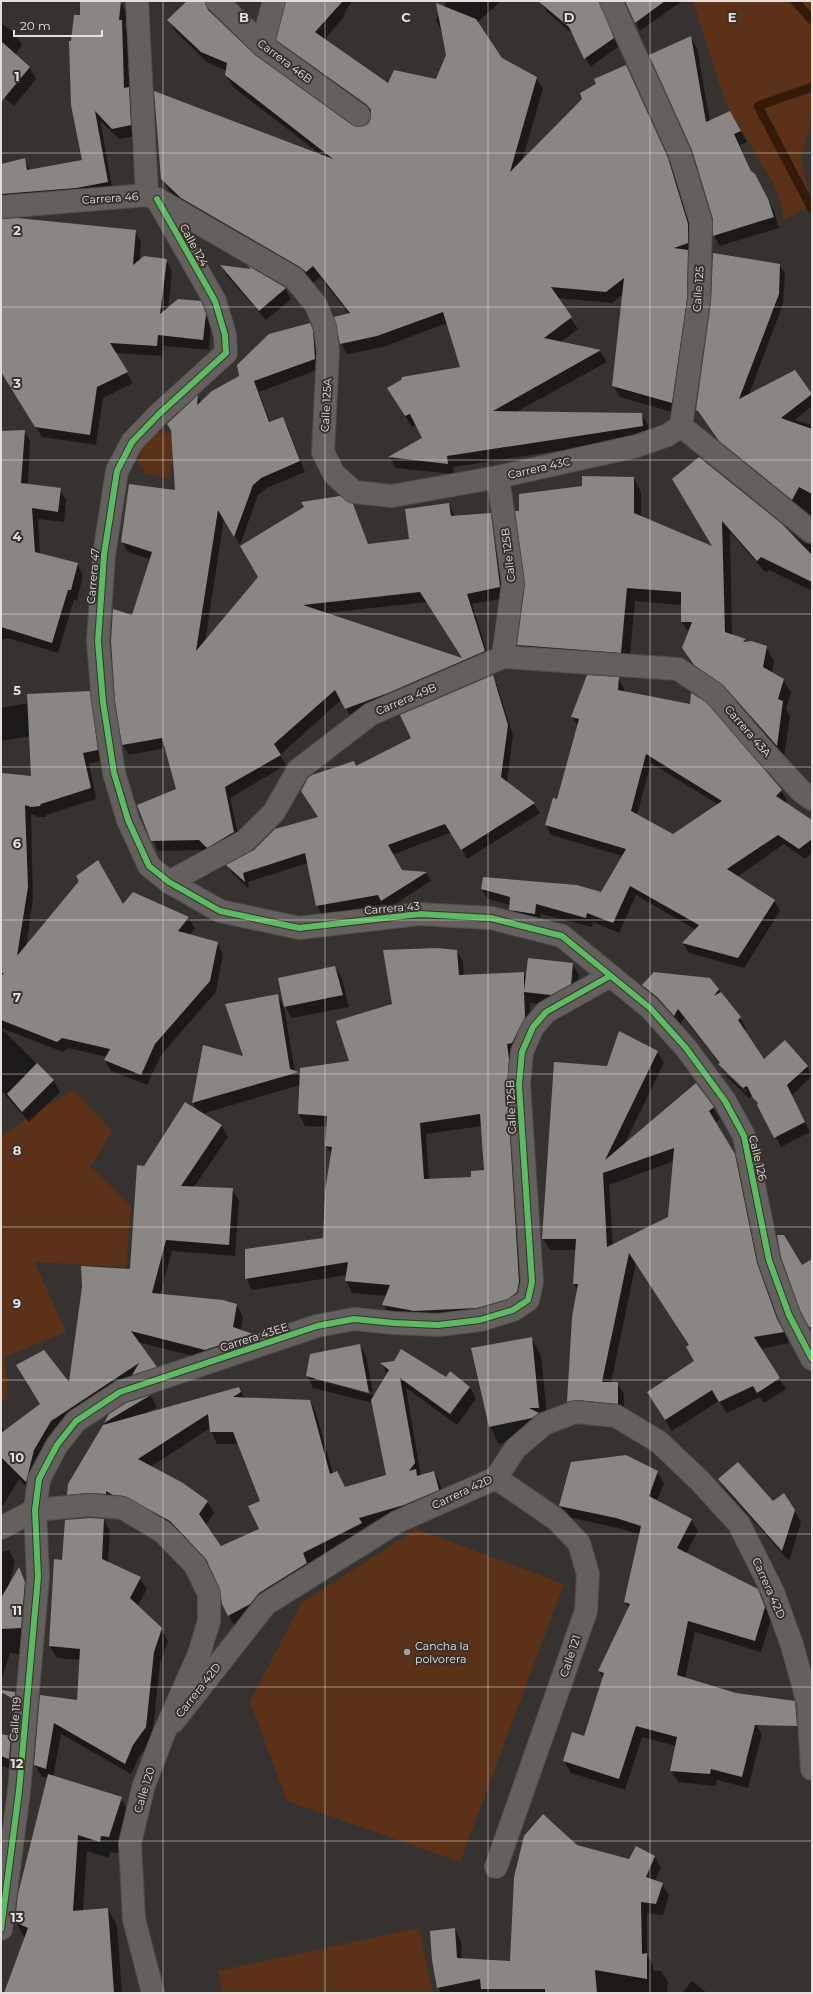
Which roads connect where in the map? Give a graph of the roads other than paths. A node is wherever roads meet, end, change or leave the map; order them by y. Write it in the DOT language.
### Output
graph roads {
  1 [pos="137,1"];
  2 [pos="217,1"];
  3 [pos="274,1"];
  4 [pos="611,1"];
  5 [pos="262,45"];
  6 [pos="359,115"];
  7 [pos="152,197"];
  8 [pos="1,207"];
  9 [pos="215,301"];
  10 [pos="681,426"];
  11 [pos="498,477"];
  12 [pos="392,496"];
  13 [pos="812,532"];
  14 [pos="503,657"];
  15 [pos="678,670"];
  16 [pos="812,799"];
  17 [pos="169,882"];
  18 [pos="610,976"];
  19 [pos="532,1282"];
  20 [pos="812,1359"];
  21 [pos="496,1478"];
  22 [pos="35,1510"];
  23 [pos="1,1528"];
  24 [pos="164,1734"];
  25 [pos="812,1768"];
  26 [pos="496,1867"];
  27 [pos="1,1928"];
  28 [pos="154,1993"];
  1 -- 7 [label="street, Calle 124"];
  2 -- 5 [label="street, Carrera 46B"];
  3 -- 5 [label="street"];
  4 -- 10 [label="street, Calle 125"];
  5 -- 6 [label="street, Carrera 46B"];
  7 -- 8 [label="street, Carrera 46"];
  7 -- 9 [label="street, Calle 124"];
  7 -- 12 [label="street, Calle 125A"];
  9 -- 17 [label="street, Carrera 47"];
  10 -- 11 [label="street, Carrera 43C"];
  10 -- 13 [label="street"];
  11 -- 12 [label="street, Carrera 43C"];
  11 -- 14 [label="street, Calle 125B"];
  14 -- 15 [label="street, Carrera 49B"];
  14 -- 17 [label="street, Carrera 49B"];
  15 -- 16 [label="street, Carrera 43A"];
  17 -- 18 [label="street, Carrera 43"];
  18 -- 19 [label="street, Calle 125B"];
  18 -- 20 [label="street, Calle 126"];
  19 -- 22 [label="street, Carrera 43EE"];
  21 -- 24 [label="street, Carrera 42D"];
  21 -- 25 [label="street, Carrera 42D"];
  21 -- 26 [label="street, Calle 121"];
  22 -- 23 [label="street"];
  22 -- 24 [label="street, Calle 120"];
  22 -- 27 [label="street, Calle 119"];
  24 -- 28 [label="street, Calle 120"];
}
